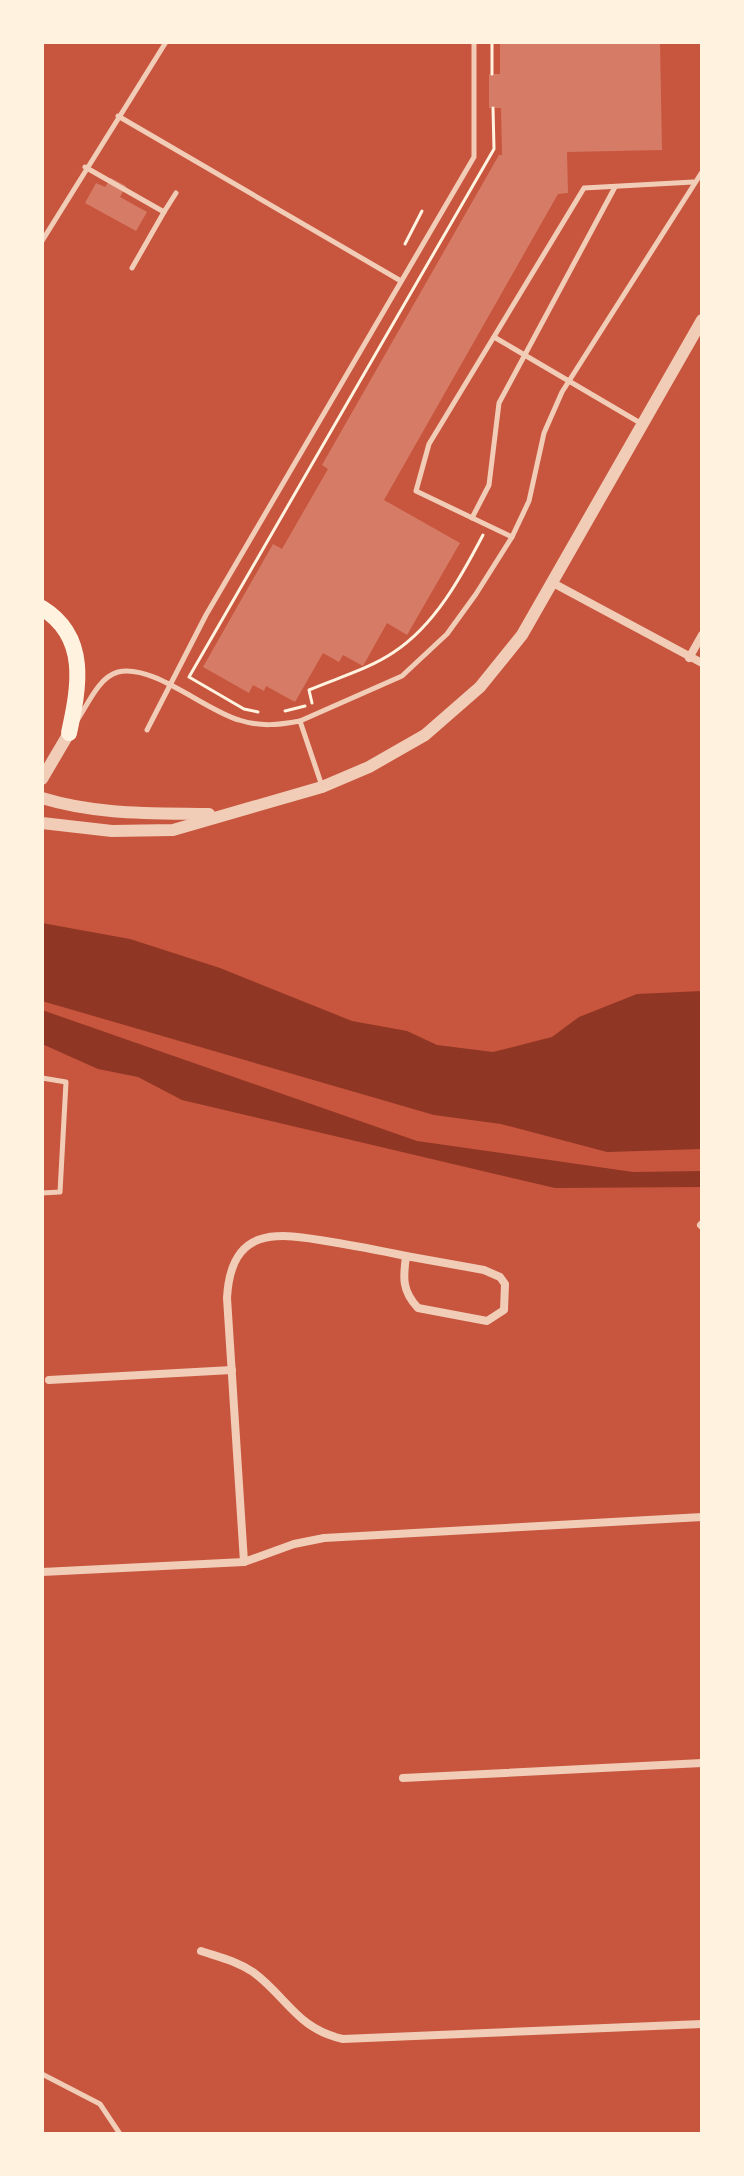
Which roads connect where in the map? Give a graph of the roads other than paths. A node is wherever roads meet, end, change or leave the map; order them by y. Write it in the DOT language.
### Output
graph roads {
  1 [pos="166,42"];
  2 [pos="474,42"];
  3 [pos="118,116"];
  4 [pos="85,167"];
  5 [pos="702,172"];
  6 [pos="693,182"];
  7 [pos="615,187"];
  8 [pos="176,193"];
  9 [pos="164,212"];
  10 [pos="42,241"];
  11 [pos="132,268"];
  12 [pos="401,281"];
  13 [pos="702,320"];
  14 [pos="494,337"];
  15 [pos="524,356"];
  16 [pos="569,381"];
  17 [pos="643,425"];
  18 [pos="472,518"];
  19 [pos="512,537"];
  20 [pos="553,583"];
  21 [pos="42,608"];
  22 [pos="702,635"];
  23 [pos="689,658"];
  24 [pos="702,663"];
  25 [pos="169,685"];
  26 [pos="300,721"];
  27 [pos="147,730"];
  28 [pos="69,733"];
  29 [pos="42,779"];
  30 [pos="322,787"];
  31 [pos="42,798"];
  32 [pos="220,814"];
  33 [pos="42,823"];
  34 [pos="42,1078"];
  35 [pos="42,1193"];
  36 [pos="406,1256"];
  37 [pos="232,1370"];
  38 [pos="49,1380"];
  39 [pos="702,1517"];
  40 [pos="244,1562"];
  41 [pos="42,1572"];
  42 [pos="702,1763"];
  43 [pos="403,1778"];
  44 [pos="201,1951"];
  45 [pos="702,2024"];
  46 [pos="42,2074"];
  47 [pos="120,2134"];
  1 -- 3 [label="lane"];
  2 -- 12 [label="lane"];
  3 -- 4 [label="lane"];
  3 -- 12 [label="lane"];
  4 -- 9 [label="lane"];
  4 -- 10 [label="lane"];
  5 -- 6 [label="lane"];
  6 -- 7 [label="lane"];
  6 -- 16 [label="lane"];
  7 -- 14 [label="lane"];
  7 -- 15 [label="lane"];
  8 -- 9 [label="lane"];
  9 -- 11 [label="lane"];
  12 -- 25 [label="lane"];
  13 -- 17 [label="street"];
  14 -- 15 [label="lane"];
  14 -- 18 [label="lane"];
  15 -- 16 [label="lane"];
  15 -- 18 [label="lane"];
  16 -- 17 [label="lane"];
  16 -- 19 [label="lane"];
  17 -- 20 [label="street"];
  18 -- 19 [label="lane"];
  19 -- 26 [label="lane"];
  20 -- 23 [label="street"];
  20 -- 30 [label="street"];
  21 -- 28 [label="highway"];
  22 -- 23 [label="street"];
  23 -- 24 [label="street"];
  25 -- 26 [label="lane"];
  25 -- 27 [label="lane"];
  25 -- 28 [label="lane"];
  26 -- 30 [label="lane"];
  28 -- 29 [label="street"];
  30 -- 32 [label="street"];
  31 -- 32 [label="street"];
  32 -- 33 [label="street"];
  34 -- 35 [label="lane"];
  36 -- 36 [label="street"];
  36 -- 37 [label="street"];
  37 -- 38 [label="street"];
  37 -- 40 [label="street"];
  39 -- 40 [label="street"];
  40 -- 41 [label="street"];
  42 -- 43 [label="street"];
  44 -- 45 [label="street"];
  46 -- 47 [label="lane"];
}
